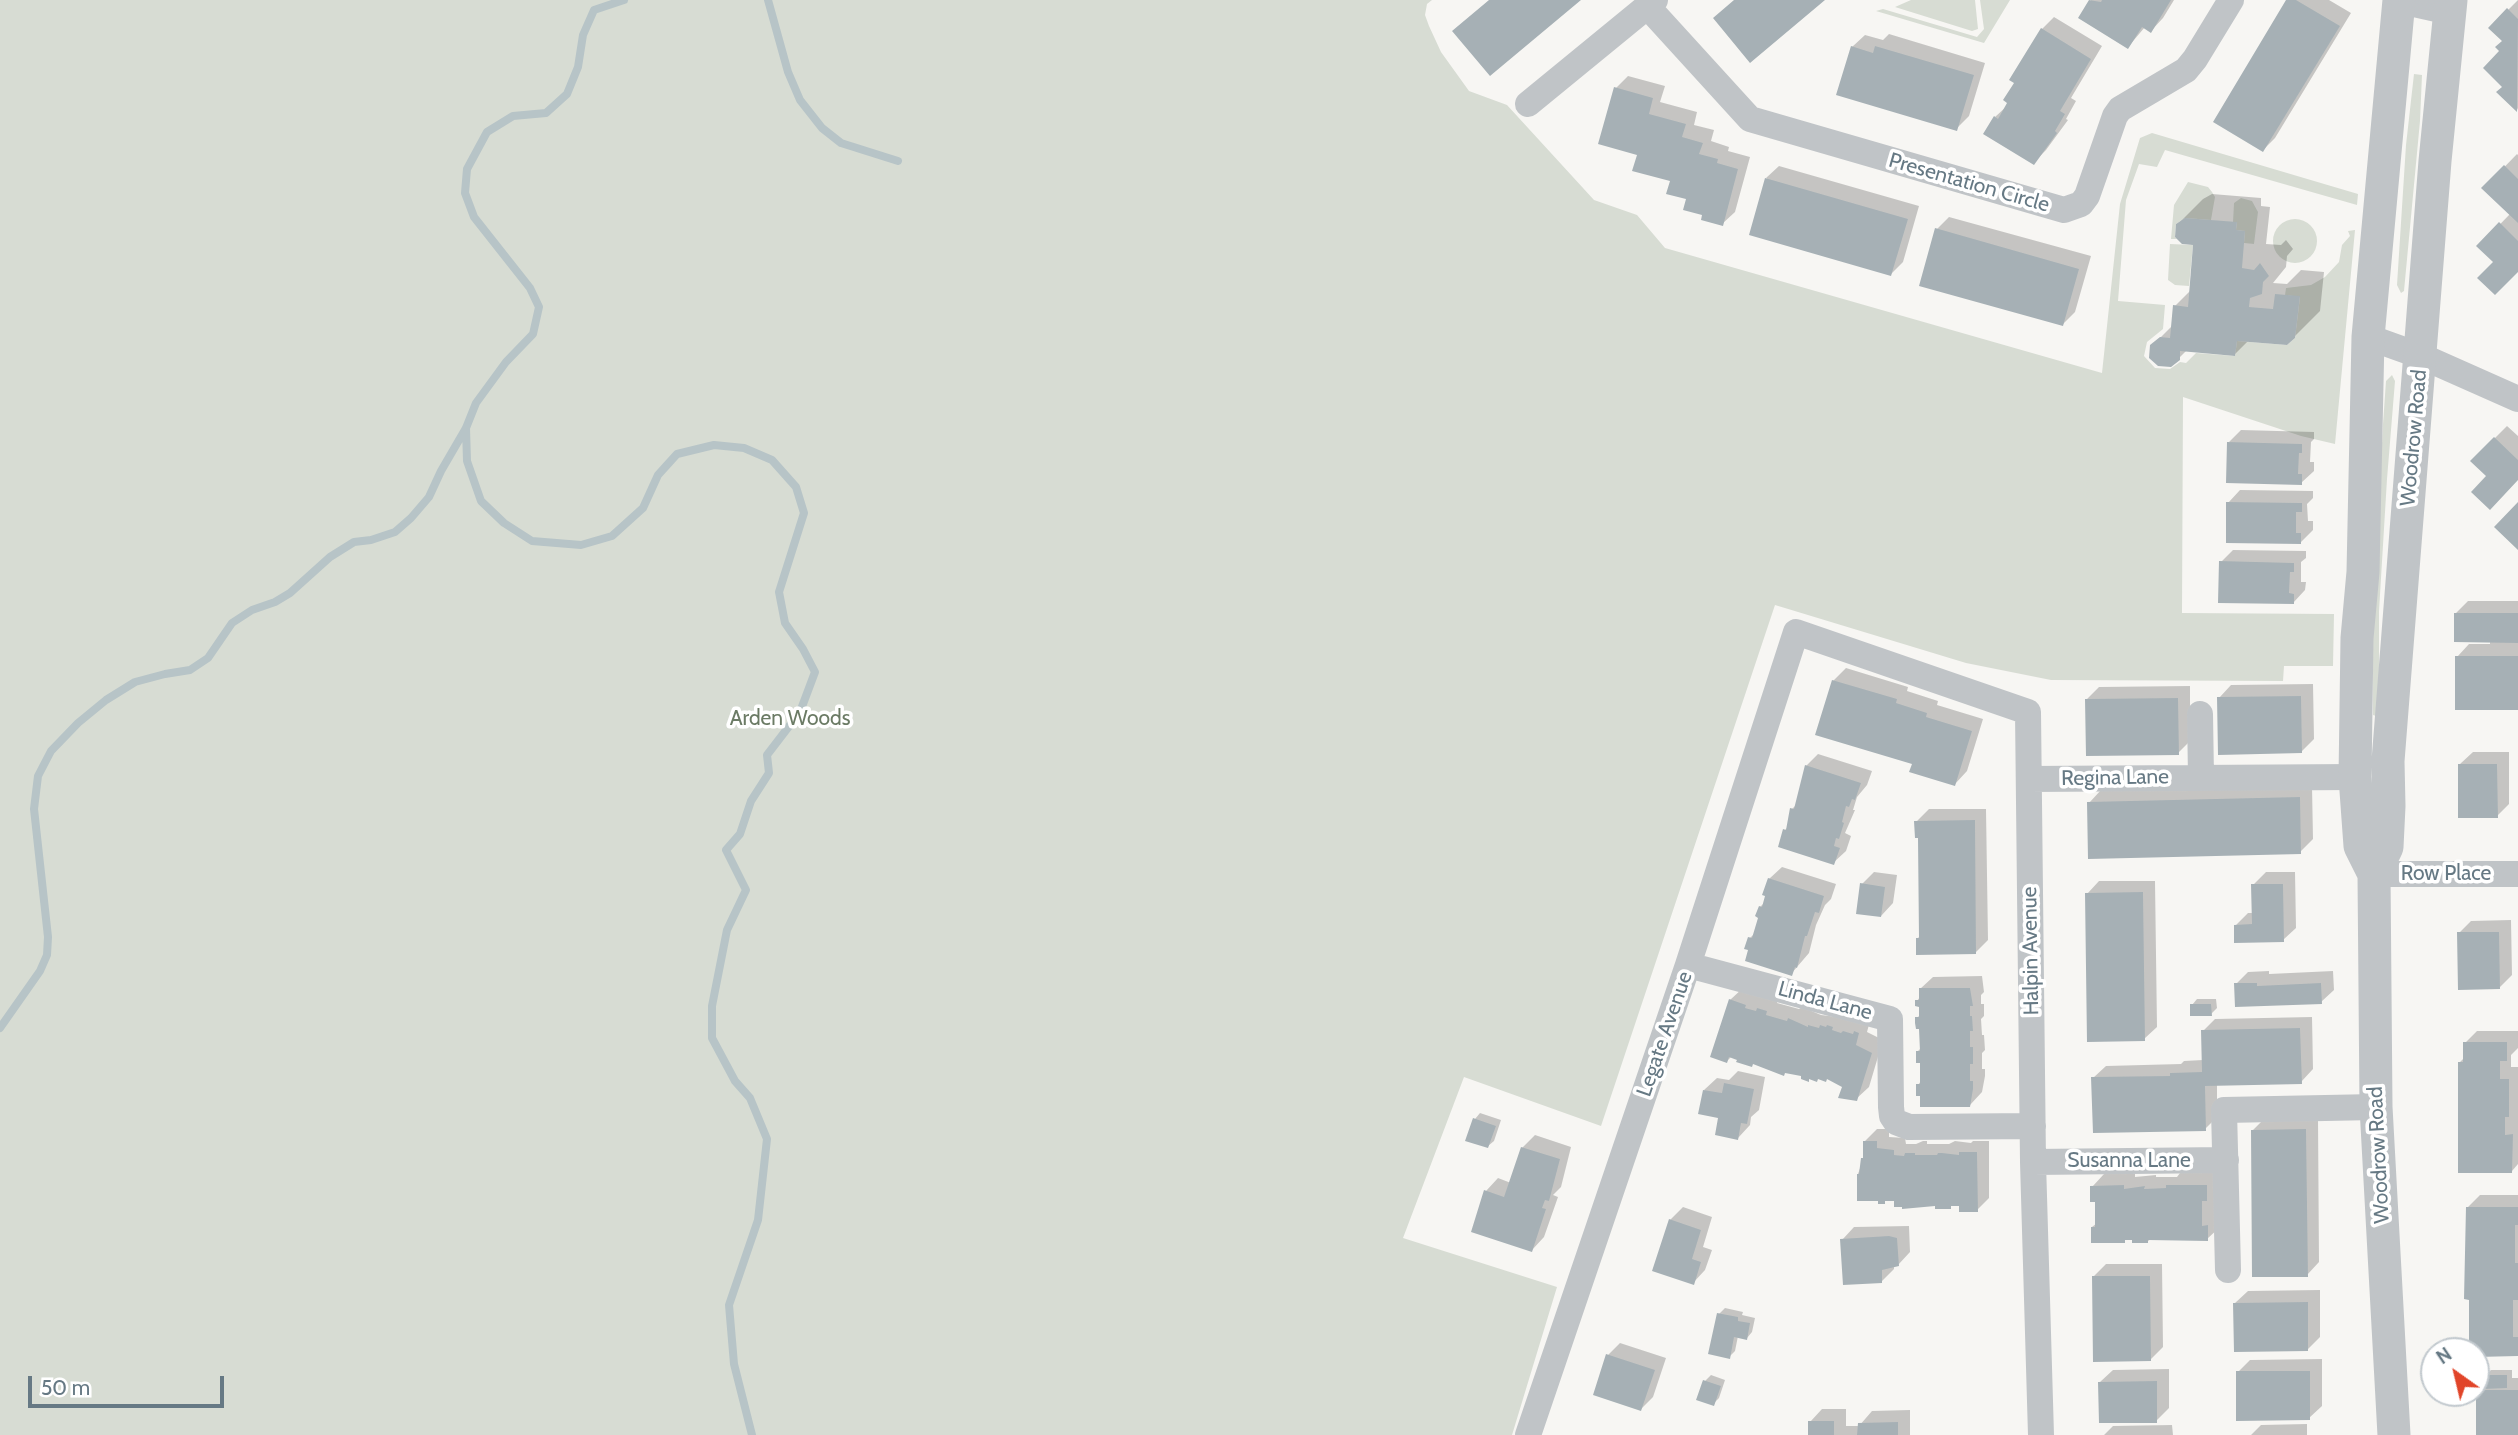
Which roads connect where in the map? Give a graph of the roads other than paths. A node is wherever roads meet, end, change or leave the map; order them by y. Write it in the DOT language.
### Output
graph roads {
  1 [pos="2231,0"];
  2 [pos="2398,0"];
  3 [pos="1651,3"];
  4 [pos="2451,6"];
  5 [pos="1528,104"];
  6 [pos="2368,337"];
  7 [pos="2421,356"];
  8 [pos="2518,400"];
  9 [pos="1796,632"];
  10 [pos="2200,714"];
  11 [pos="2201,777"];
  12 [pos="2356,777"];
  13 [pos="2029,779"];
  14 [pos="2374,874"];
  15 [pos="2518,874"];
  16 [pos="1688,965"];
  17 [pos="2376,1107"];
  18 [pos="2032,1126"];
  19 [pos="2225,1160"];
  20 [pos="2033,1162"];
  21 [pos="2228,1270"];
  22 [pos="1528,1435"];
  23 [pos="2041,1435"];
  24 [pos="2394,1435"];
  1 -- 3 [label="street, Presentation Circle"];
  2 -- 4 [label="street"];
  2 -- 6 [label="street, Woodrow Road"];
  3 -- 5 [label="street, Presentation Circle"];
  4 -- 7 [label="street, Woodrow Road"];
  6 -- 7 [label="street"];
  6 -- 12 [label="street, Woodrow Road"];
  7 -- 8 [label="street"];
  7 -- 14 [label="street, Woodrow Road"];
  9 -- 13 [label="street, Halpin Avenue"];
  9 -- 16 [label="street, Legate Avenue"];
  10 -- 11 [label="street"];
  11 -- 12 [label="street, Regina Lane"];
  11 -- 13 [label="street, Regina Lane"];
  12 -- 14 [label="street, Woodrow Road"];
  13 -- 18 [label="street, Halpin Avenue"];
  14 -- 15 [label="street, Row Place"];
  14 -- 17 [label="street, Woodrow Road"];
  16 -- 18 [label="street, Linda Lane"];
  16 -- 22 [label="street, Legate Avenue"];
  17 -- 19 [label="street"];
  17 -- 24 [label="street, Woodrow Road"];
  18 -- 20 [label="street, Halpin Avenue"];
  19 -- 20 [label="street, Susanna Lane"];
  19 -- 21 [label="street"];
  20 -- 23 [label="street, Halpin Avenue"];
}
